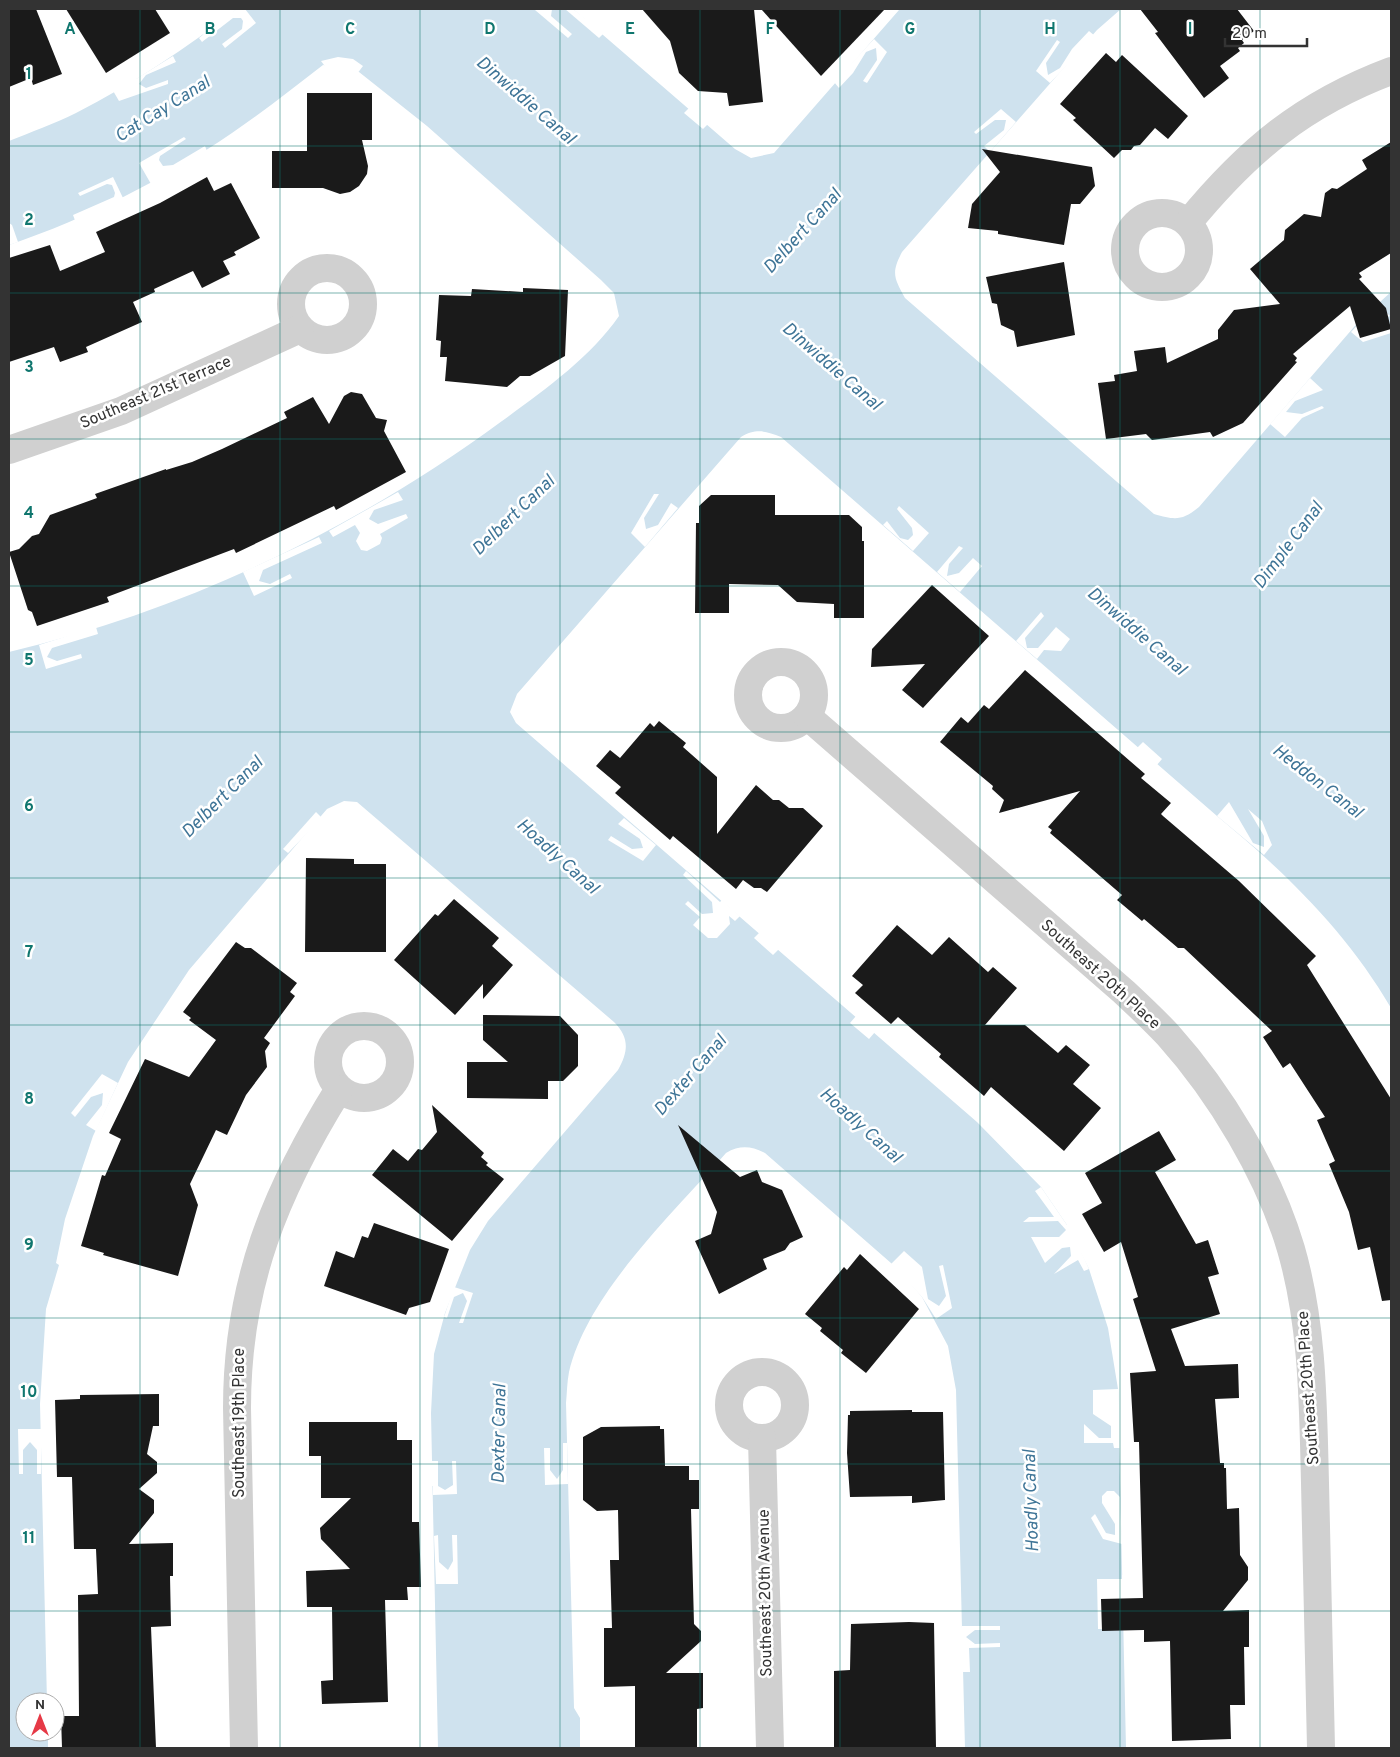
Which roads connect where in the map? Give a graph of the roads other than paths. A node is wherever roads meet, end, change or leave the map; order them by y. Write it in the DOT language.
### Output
graph roads {
  1 [pos="1391,71"];
  2 [pos="1188,223"];
  3 [pos="300,329"];
  4 [pos="9,450"];
  5 [pos="808,716"];
  6 [pos="339,1089"];
  7 [pos="762,1439"];
  8 [pos="244,1748"];
  9 [pos="770,1748"];
  10 [pos="1321,1748"];
  1 -- 2 [label="street"];
  3 -- 4 [label="street, Southeast 21st Terrace"];
  5 -- 10 [label="street, Southeast 20th Place"];
  6 -- 8 [label="street, Southeast 19th Place"];
  7 -- 9 [label="street, Southeast 20th Avenue"];
}
